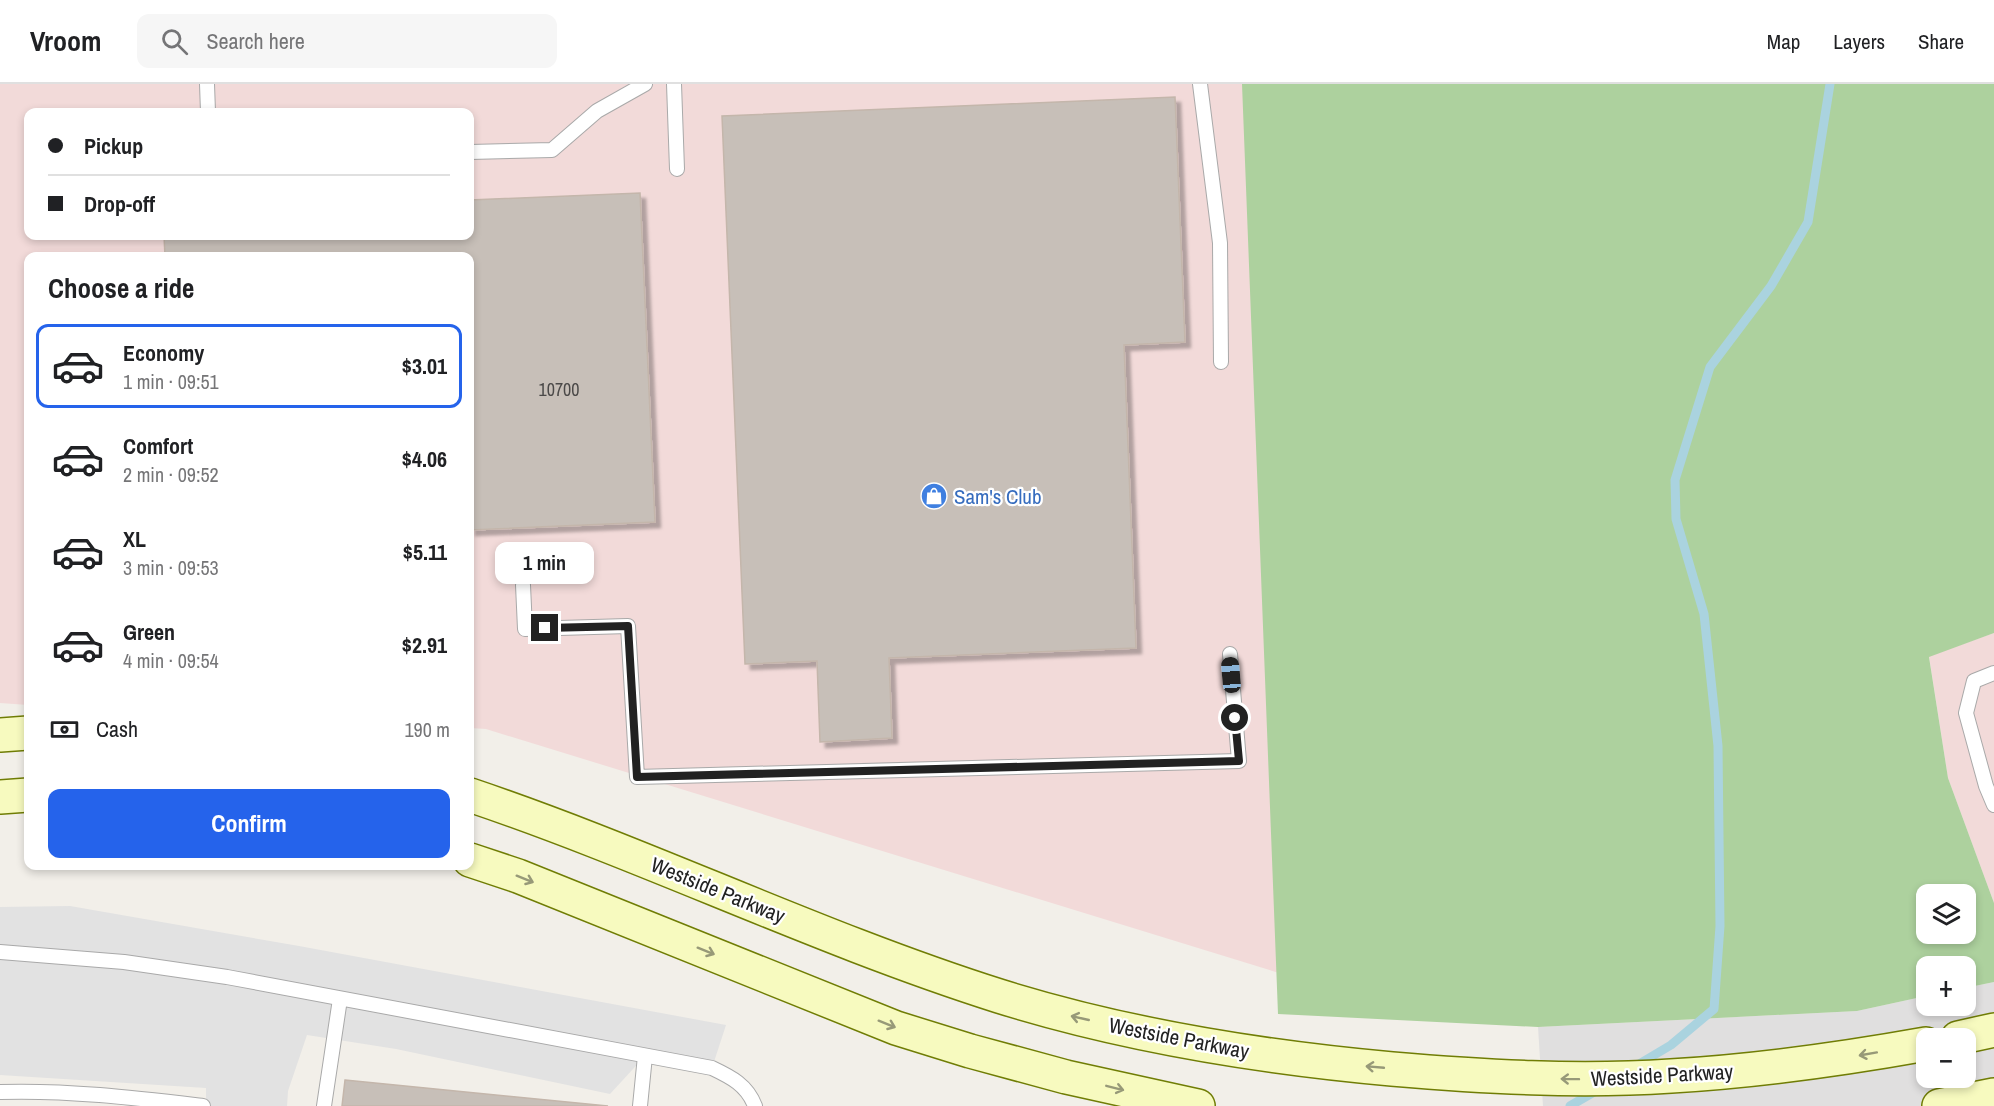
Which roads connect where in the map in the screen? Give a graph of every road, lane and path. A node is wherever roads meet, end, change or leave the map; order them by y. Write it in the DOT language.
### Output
graph roads {
  1 [pos="207,84"];
  2 [pos="645,84"];
  3 [pos="674,84"];
  4 [pos="1200,84"];
  5 [pos="208,108"];
  6 [pos="474,152"];
  7 [pos="677,169"];
  8 [pos="1221,362"];
  9 [pos="523,585"];
  10 [pos="1230,654"];
  11 [pos="1994,673"];
  12 [pos="24,733"];
  13 [pos="0,735"];
  14 [pos="24,795"];
  15 [pos="474,796"];
  16 [pos="0,797"];
  17 [pos="1994,805"];
  18 [pos="474,861"];
  19 [pos="0,952"];
  20 [pos="340,999"];
  21 [pos="1994,1030"];
  22 [pos="1976,1034"];
  23 [pos="1916,1046"];
  24 [pos="645,1056"];
  25 [pos="0,1092"];
  26 [pos="1994,1095"];
  27 [pos="203,1106"];
  28 [pos="324,1106"];
  29 [pos="640,1106"];
  30 [pos="755,1106"];
  31 [pos="1198,1106"];
  32 [pos="1939,1106"];
  1 -- 5 [label="lane"];
  2 -- 6 [label="lane"];
  3 -- 7 [label="lane"];
  4 -- 8 [label="lane"];
  9 -- 10 [label="lane"];
  11 -- 17 [label="lane"];
  12 -- 13 [label="main road"];
  14 -- 16 [label="main road"];
  23 -- 15 [label="main road, Westside Parkway, one-way"];
  18 -- 31 [label="main road, one-way"];
  19 -- 20 [label="lane"];
  20 -- 24 [label="lane"];
  20 -- 28 [label="lane"];
  21 -- 22 [label="main road"];
  24 -- 29 [label="lane"];
  24 -- 30 [label="lane"];
  25 -- 27 [label="lane"];
  26 -- 32 [label="main road"];
}
